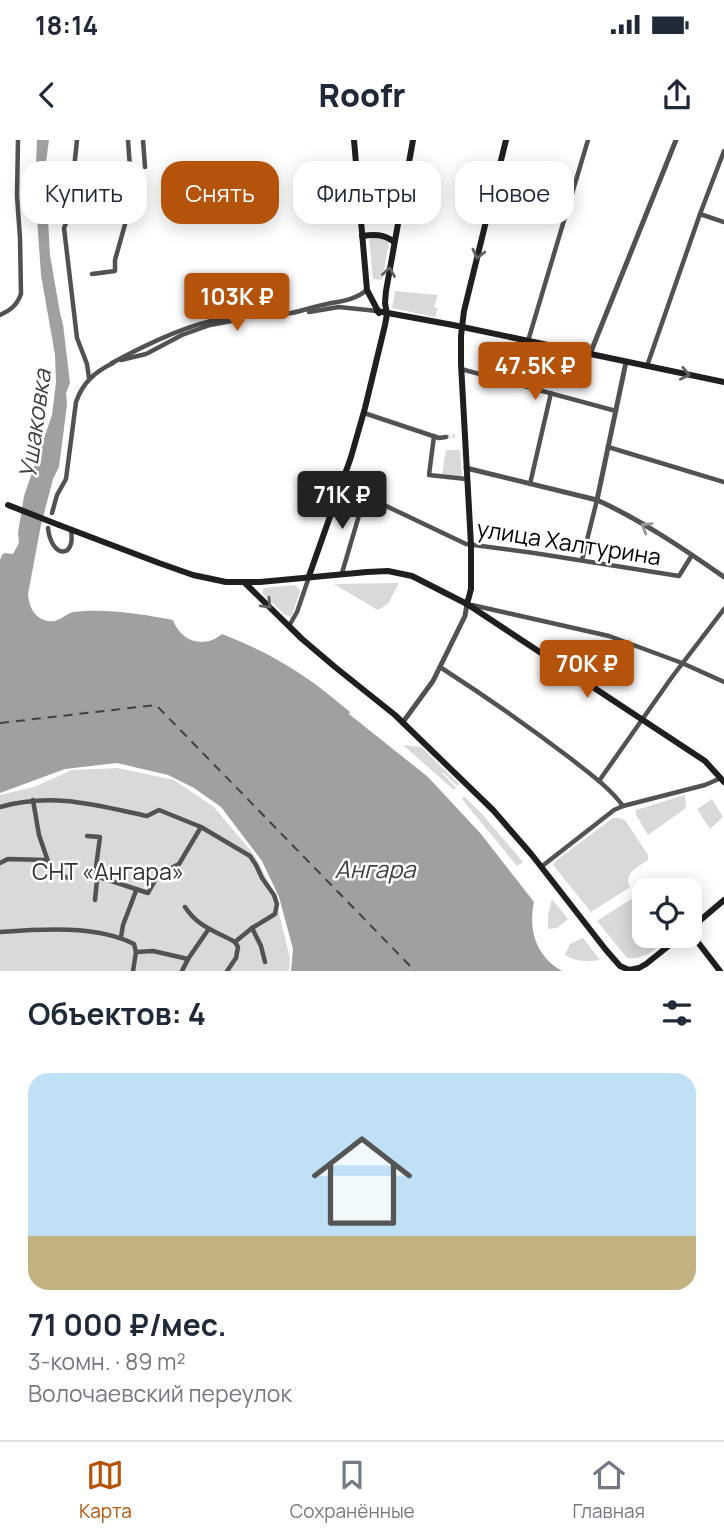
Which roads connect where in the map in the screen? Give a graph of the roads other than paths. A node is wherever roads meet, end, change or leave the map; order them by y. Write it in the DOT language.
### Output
graph roads {
  1 [pos="18,140"];
  2 [pos="77,140"];
  3 [pos="128,140"];
  4 [pos="143,140"];
  5 [pos="354,140"];
  6 [pos="413,140"];
  7 [pos="506,140"];
  8 [pos="588,140"];
  9 [pos="676,140"];
  10 [pos="724,152"];
  11 [pos="75,161"];
  12 [pos="130,161"];
  13 [pos="145,161"];
  14 [pos="700,214"];
  15 [pos="724,222"];
  16 [pos="66,224"];
  17 [pos="125,224"];
  18 [pos="362,236"];
  19 [pos="394,242"];
  20 [pos="92,274"];
  21 [pos="367,290"];
  22 [pos="385,303"];
  23 [pos="374,304"];
  24 [pos="377,312"];
  25 [pos="387,314"];
  26 [pos="0,315"];
  27 [pos="385,325"];
  28 [pos="461,327"];
  29 [pos="528,342"];
  30 [pos="144,347"];
  31 [pos="147,354"];
  32 [pos="590,354"];
  33 [pos="111,361"];
  34 [pos="626,362"];
  35 [pos="647,366"];
  36 [pos="461,369"];
  37 [pos="89,379"];
  38 [pos="724,382"];
  39 [pos="551,393"];
  40 [pos="616,411"];
  41 [pos="364,413"];
  42 [pos="434,436"];
  43 [pos="446,437"];
  44 [pos="608,447"];
  45 [pos="466,468"];
  46 [pos="466,479"];
  47 [pos="724,482"];
  48 [pos="530,484"];
  49 [pos="342,485"];
  50 [pos="365,495"];
  51 [pos="597,500"];
  52 [pos="4,503"];
  53 [pos="52,513"];
  54 [pos="48,528"];
  55 [pos="71,530"];
  56 [pos="471,545"];
  57 [pos="692,555"];
  58 [pos="582,560"];
  59 [pos="342,573"];
  60 [pos="309,576"];
  61 [pos="724,577"];
  62 [pos="245,583"];
  63 [pos="467,604"];
  64 [pos="724,609"];
  65 [pos="289,626"];
  66 [pos="682,663"];
  67 [pos="440,667"];
  68 [pos="724,682"];
  69 [pos="642,719"];
  70 [pos="403,722"];
  71 [pos="723,779"];
  72 [pos="599,781"];
  73 [pos="33,800"];
  74 [pos="623,806"];
  75 [pos="0,807"];
  76 [pos="201,827"];
  77 [pos="87,836"];
  78 [pos="47,860"];
  79 [pos="0,863"];
  80 [pos="541,867"];
  81 [pos="96,876"];
  82 [pos="68,878"];
  83 [pos="136,891"];
  84 [pos="95,900"];
  85 [pos="724,900"];
  86 [pos="185,908"];
  87 [pos="702,919"];
  88 [pos="252,928"];
  89 [pos="208,930"];
  90 [pos="0,932"];
  91 [pos="121,937"];
  92 [pos="234,942"];
  93 [pos="702,946"];
  94 [pos="666,948"];
  95 [pos="136,952"];
  96 [pos="188,959"];
  97 [pos="265,962"];
  98 [pos="133,971"];
  99 [pos="182,971"];
  100 [pos="227,971"];
  101 [pos="720,971"];
  1 -- 26 [label="street"];
  2 -- 11 [label="street"];
  3 -- 12 [label="street"];
  4 -- 13 [label="street"];
  5 -- 18 [label="main road"];
  6 -- 19 [label="main road"];
  7 -- 28 [label="main road, one-way"];
  8 -- 29 [label="street"];
  9 -- 32 [label="street"];
  10 -- 14 [label="street"];
  14 -- 15 [label="street"];
  14 -- 35 [label="street"];
  16 -- 37 [label="street"];
  17 -- 20 [label="street"];
  18 -- 19 [label="main road"];
  18 -- 21 [label="main road"];
  22 -- 19 [label="main road, one-way"];
  21 -- 23 [label="main road"];
  21 -- 30 [label="street"];
  22 -- 23 [label="main road"];
  22 -- 25 [label="main road"];
  23 -- 24 [label="main road"];
  24 -- 25 [label="main road"];
  24 -- 27 [label="main road"];
  24 -- 31 [label="street"];
  25 -- 27 [label="main road"];
  25 -- 28 [label="main road"];
  27 -- 41 [label="main road"];
  28 -- 29 [label="main road"];
  28 -- 36 [label="main road"];
  29 -- 32 [label="main road"];
  30 -- 31 [label="street"];
  30 -- 33 [label="street"];
  31 -- 33 [label="street"];
  32 -- 34 [label="main road"];
  33 -- 37 [label="street"];
  34 -- 35 [label="main road"];
  34 -- 40 [label="street"];
  35 -- 38 [label="main road, one-way"];
  36 -- 39 [label="street"];
  36 -- 45 [label="main road"];
  37 -- 53 [label="street"];
  39 -- 40 [label="street"];
  39 -- 48 [label="street"];
  40 -- 44 [label="street"];
  41 -- 42 [label="street"];
  41 -- 49 [label="main road"];
  42 -- 43 [label="street"];
  42 -- 46 [label="street"];
  44 -- 47 [label="street"];
  44 -- 51 [label="street"];
  45 -- 46 [label="main road"];
  45 -- 48 [label="street"];
  46 -- 56 [label="main road"];
  48 -- 51 [label="street"];
  49 -- 50 [label="street, улица Халтурина"];
  49 -- 60 [label="main road"];
  50 -- 56 [label="street, улица Халтурина"];
  50 -- 59 [label="street"];
  57 -- 51 [label="street, one-way"];
  51 -- 58 [label="street"];
  52 -- 55 [label="main road, bridge"];
  54 -- 55 [label="street"];
  55 -- 62 [label="main road"];
  56 -- 58 [label="street, улица Халтурина"];
  56 -- 63 [label="main road"];
  57 -- 58 [label="street, улица Халтурина"];
  57 -- 61 [label="street"];
  59 -- 60 [label="main road"];
  59 -- 63 [label="main road"];
  60 -- 62 [label="main road"];
  60 -- 65 [label="street"];
  62 -- 65 [label="main road, one-way"];
  63 -- 66 [label="street"];
  63 -- 67 [label="street"];
  63 -- 69 [label="main road"];
  64 -- 66 [label="street"];
  65 -- 70 [label="main road"];
  66 -- 68 [label="street"];
  66 -- 69 [label="street"];
  67 -- 70 [label="street"];
  67 -- 72 [label="street"];
  69 -- 71 [label="main road"];
  69 -- 72 [label="street"];
  70 -- 80 [label="main road"];
  71 -- 74 [label="street"];
  72 -- 74 [label="street"];
  73 -- 75 [label="street"];
  73 -- 76 [label="street"];
  73 -- 78 [label="street"];
  74 -- 80 [label="street"];
  76 -- 83 [label="street"];
  76 -- 88 [label="street"];
  77 -- 81 [label="street"];
  78 -- 79 [label="street"];
  78 -- 82 [label="street"];
  80 -- 94 [label="main road"];
  81 -- 83 [label="street"];
  81 -- 84 [label="street"];
  83 -- 91 [label="street"];
  85 -- 87 [label="main road"];
  86 -- 89 [label="street"];
  88 -- 92 [label="street"];
  88 -- 97 [label="street"];
  89 -- 92 [label="street"];
  89 -- 96 [label="street"];
  90 -- 91 [label="street"];
  91 -- 95 [label="street"];
  92 -- 100 [label="street"];
  93 -- 101 [label="main road"];
  95 -- 96 [label="street"];
  95 -- 98 [label="street"];
  96 -- 99 [label="street"];
}
